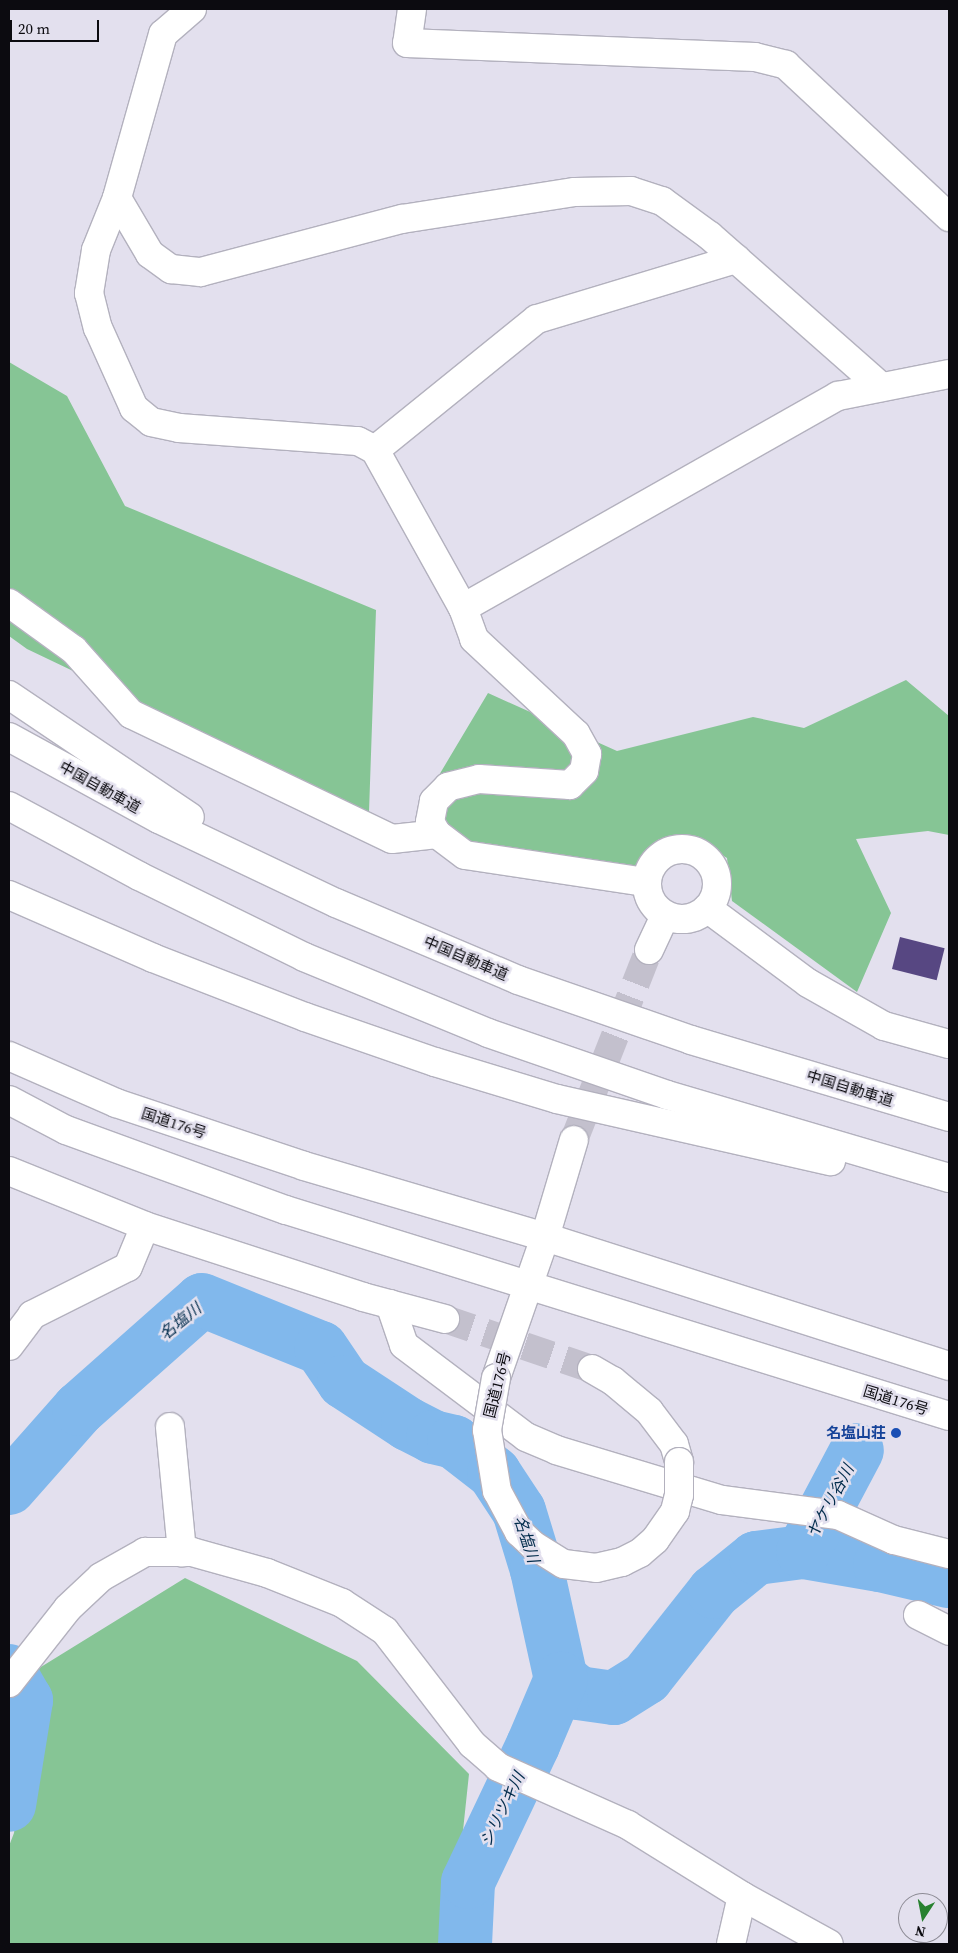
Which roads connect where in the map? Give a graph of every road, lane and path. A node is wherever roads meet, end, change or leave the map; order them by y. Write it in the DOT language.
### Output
graph roads {
  1 [pos="192,9"];
  2 [pos="412,9"];
  3 [pos="117,198"];
  4 [pos="949,217"];
  5 [pos="736,259"];
  6 [pos="949,374"];
  7 [pos="881,388"];
  8 [pos="375,450"];
  9 [pos="9,603"];
  10 [pos="464,608"];
  11 [pos="9,695"];
  12 [pos="9,737"];
  13 [pos="9,806"];
  14 [pos="437,834"];
  15 [pos="646,882"];
  16 [pos="9,895"];
  17 [pos="336,904"];
  18 [pos="707,908"];
  19 [pos="665,915"];
  20 [pos="649,950"];
  21 [pos="949,1044"];
  22 [pos="9,1056"];
  23 [pos="9,1100"];
  24 [pos="949,1116"];
  25 [pos="574,1140"];
  26 [pos="9,1171"];
  27 [pos="949,1178"];
  28 [pos="949,1187"];
  29 [pos="145,1226"];
  30 [pos="545,1237"];
  31 [pos="528,1284"];
  32 [pos="390,1304"];
  33 [pos="446,1319"];
  34 [pos="9,1346"];
  35 [pos="949,1366"];
  36 [pos="592,1369"];
  37 [pos="949,1416"];
  38 [pos="170,1427"];
  39 [pos="182,1552"];
  40 [pos="949,1554"];
  41 [pos="918,1614"];
  42 [pos="949,1631"];
  43 [pos="9,1683"];
  44 [pos="742,1896"];
  45 [pos="731,1944"];
  46 [pos="829,1944"];
  1 -- 3 [label="main road"];
  2 -- 4 [label="main road"];
  3 -- 5 [label="main road"];
  3 -- 8 [label="main road"];
  5 -- 7 [label="main road"];
  5 -- 8 [label="main road"];
  6 -- 7 [label="main road"];
  7 -- 10 [label="main road"];
  8 -- 10 [label="main road"];
  9 -- 14 [label="main road"];
  10 -- 14 [label="main road"];
  11 -- 17 [label="main road"];
  12 -- 17 [label="main road, 中国自動車道"];
  13 -- 27 [label="main road"];
  14 -- 15 [label="main road"];
  15 -- 18 [label="main road"];
  15 -- 19 [label="main road"];
  16 -- 28 [label="main road"];
  17 -- 24 [label="main road, 中国自動車道"];
  18 -- 19 [label="main road"];
  18 -- 21 [label="main road"];
  19 -- 20 [label="main road"];
  22 -- 30 [label="main road, 国道176号"];
  23 -- 31 [label="main road, 国道176号"];
  25 -- 30 [label="main road"];
  26 -- 29 [label="main road"];
  29 -- 32 [label="main road"];
  29 -- 34 [label="main road"];
  30 -- 31 [label="main road, 国道176号"];
  30 -- 35 [label="main road, 国道176号"];
  31 -- 36 [label="main road, 国道176号, bridge"];
  31 -- 37 [label="main road, 国道176号"];
  32 -- 33 [label="main road"];
  32 -- 40 [label="main road"];
  38 -- 39 [label="main road"];
  39 -- 43 [label="main road"];
  39 -- 44 [label="main road"];
  41 -- 42 [label="main road"];
  44 -- 45 [label="main road"];
  44 -- 46 [label="main road"];
}
